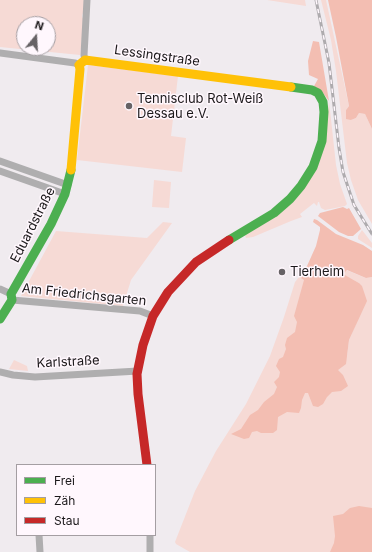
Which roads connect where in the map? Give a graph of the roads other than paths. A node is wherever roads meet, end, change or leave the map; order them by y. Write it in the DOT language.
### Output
graph roads {
  1 [pos="87,0"];
  2 [pos="0,53"];
  3 [pos="82,63"];
  4 [pos="312,90"];
  5 [pos="0,161"];
  6 [pos="0,172"];
  7 [pos="68,185"];
  8 [pos="65,194"];
  9 [pos="0,289"];
  10 [pos="11,297"];
  11 [pos="153,316"];
  12 [pos="0,319"];
  13 [pos="138,371"];
  14 [pos="0,372"];
  15 [pos="147,464"];
  16 [pos="39,536"];
  17 [pos="150,536"];
  18 [pos="40,552"];
  19 [pos="150,552"];
  1 -- 3 [label="street"];
  2 -- 3 [label="street, Lessingstraße"];
  3 -- 4 [label="street, Lessingstraße"];
  3 -- 7 [label="street, Eduardstraße"];
  4 -- 11 [label="street, Am Friedrichsgarten"];
  5 -- 7 [label="street"];
  6 -- 8 [label="street"];
  7 -- 8 [label="street, Eduardstraße"];
  8 -- 10 [label="street, Eduardstraße"];
  9 -- 10 [label="street, Am Friedrichsgarten"];
  10 -- 11 [label="street, Am Friedrichsgarten"];
  10 -- 12 [label="street, Eduardstraße"];
  11 -- 13 [label="street, Am Friedrichsgarten"];
  13 -- 14 [label="street, Karlstraße"];
  13 -- 15 [label="street, Am Friedrichsgarten"];
  16 -- 18 [label="street"];
  17 -- 19 [label="street"];
}
